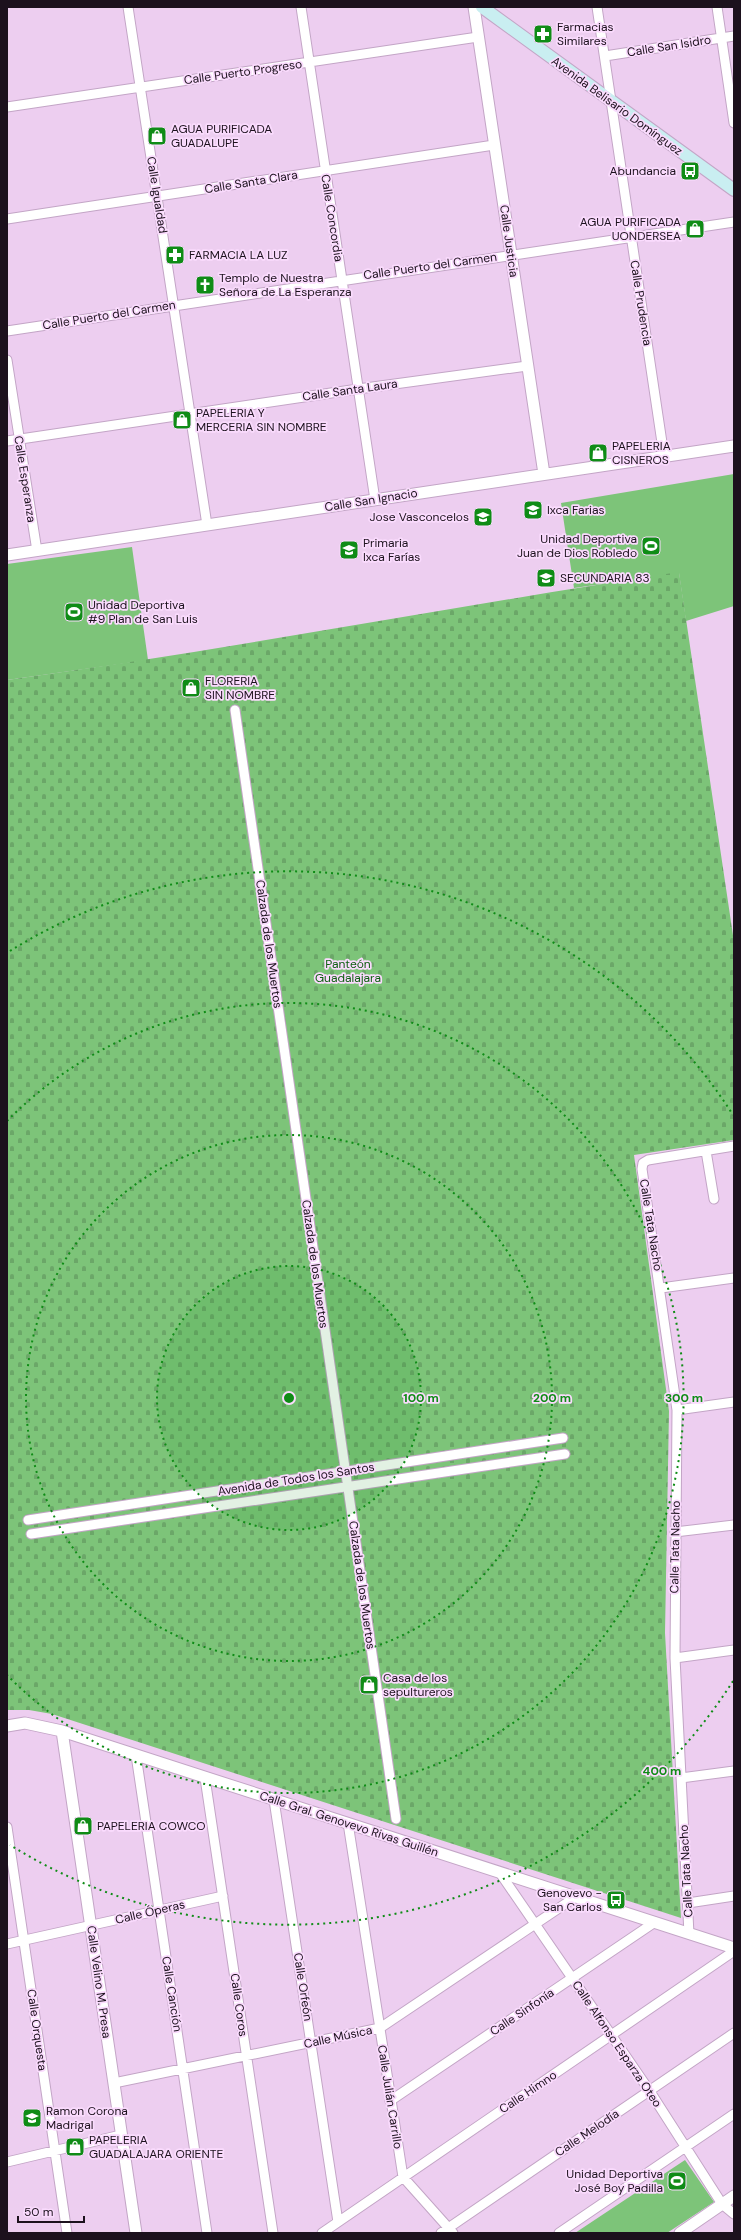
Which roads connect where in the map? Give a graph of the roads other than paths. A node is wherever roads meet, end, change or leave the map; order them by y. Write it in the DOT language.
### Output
graph roads {
  1 [pos="128,7"];
  2 [pos="301,7"];
  3 [pos="474,7"];
  4 [pos="482,7"];
  5 [pos="598,7"];
  6 [pos="716,7"];
  7 [pos="734,36"];
  8 [pos="478,37"];
  9 [pos="721,38"];
  10 [pos="605,56"];
  11 [pos="309,62"];
  12 [pos="140,87"];
  13 [pos="612,102"];
  14 [pos="7,107"];
  15 [pos="734,123"];
  16 [pos="494,145"];
  17 [pos="324,170"];
  18 [pos="734,190"];
  19 [pos="157,196"];
  20 [pos="7,219"];
  21 [pos="734,222"];
  22 [pos="631,238"];
  23 [pos="511,254"];
  24 [pos="341,280"];
  25 [pos="173,305"];
  26 [pos="7,331"];
  27 [pos="7,360"];
  28 [pos="527,366"];
  29 [pos="358,389"];
  30 [pos="190,414"];
  31 [pos="19,440"];
  32 [pos="7,441"];
  33 [pos="734,446"];
  34 [pos="664,456"];
  35 [pos="544,474"];
  36 [pos="375,500"];
  37 [pos="206,525"];
  38 [pos="37,551"];
  39 [pos="7,555"];
  40 [pos="234,710"];
  41 [pos="734,1146"];
  42 [pos="706,1151"];
  43 [pos="714,1199"];
  44 [pos="734,1278"];
  45 [pos="661,1288"];
  46 [pos="734,1402"];
  47 [pos="677,1410"];
  48 [pos="563,1438"];
  49 [pos="565,1454"];
  50 [pos="345,1471"];
  51 [pos="348,1487"];
  52 [pos="28,1520"];
  53 [pos="734,1524"];
  54 [pos="675,1532"];
  55 [pos="30,1534"];
  56 [pos="734,1650"];
  57 [pos="675,1658"];
  58 [pos="7,1726"];
  59 [pos="62,1731"];
  60 [pos="136,1756"];
  61 [pos="734,1772"];
  62 [pos="205,1778"];
  63 [pos="681,1778"];
  64 [pos="274,1800"];
  65 [pos="396,1819"];
  66 [pos="348,1823"];
  67 [pos="7,1827"];
  68 [pos="500,1873"];
  69 [pos="223,1896"];
  70 [pos="734,1896"];
  71 [pos="574,1898"];
  72 [pos="688,1903"];
  73 [pos="159,1910"];
  74 [pos="655,1922"];
  75 [pos="535,1924"];
  76 [pos="91,1926"];
  77 [pos="689,1934"];
  78 [pos="24,1941"];
  79 [pos="7,1944"];
  80 [pos="734,1950"];
  81 [pos="573,1978"];
  82 [pos="380,2028"];
  83 [pos="734,2033"];
  84 [pos="612,2035"];
  85 [pos="311,2042"];
  86 [pos="246,2055"];
  87 [pos="183,2069"];
  88 [pos="114,2083"];
  89 [pos="649,2090"];
  90 [pos="390,2101"];
  91 [pos="734,2114"];
  92 [pos="121,2135"];
  93 [pos="685,2147"];
  94 [pos="54,2151"];
  95 [pos="7,2162"];
  96 [pos="404,2177"];
  97 [pos="734,2196"];
  98 [pos="722,2204"];
  99 [pos="734,2214"];
  100 [pos="338,2222"];
  101 [pos="448,2231"];
  102 [pos="67,2233"];
  103 [pos="136,2233"];
  104 [pos="208,2233"];
  105 [pos="273,2233"];
  106 [pos="322,2233"];
  107 [pos="559,2233"];
  108 [pos="680,2233"];
  1 -- 12 [label="street, Calle Igualdad"];
  2 -- 11 [label="street, Calle Concordia"];
  3 -- 8 [label="street, Calle Justicia"];
  4 -- 13 [label="main road, Avenida Belisario Domínguez"];
  5 -- 10 [label="street, Calle Prudencia"];
  6 -- 9 [label="street"];
  7 -- 9 [label="street, Calle San Isidro"];
  8 -- 11 [label="street, Calle Puerto Progreso"];
  8 -- 16 [label="street, Calle Justicia"];
  9 -- 10 [label="street, Calle San Isidro"];
  9 -- 15 [label="street"];
  10 -- 13 [label="street, Calle Prudencia"];
  11 -- 12 [label="street, Calle Puerto Progreso"];
  11 -- 17 [label="street, Calle Concordia"];
  12 -- 14 [label="street, Calle Puerto Progreso"];
  12 -- 19 [label="street, Calle Igualdad"];
  13 -- 18 [label="main road, Avenida Belisario Domínguez"];
  13 -- 22 [label="street, Calle Prudencia"];
  16 -- 17 [label="street, Calle Santa Clara"];
  16 -- 23 [label="street, Calle Justicia"];
  17 -- 19 [label="street, Calle Santa Clara"];
  17 -- 24 [label="street, Calle Concordia"];
  19 -- 20 [label="street, Calle Santa Clara"];
  19 -- 25 [label="street, Calle Igualdad"];
  21 -- 22 [label="street, Calle Puerto del Carmen"];
  22 -- 23 [label="street, Calle Puerto del Carmen"];
  22 -- 34 [label="street, Calle Prudencia"];
  23 -- 24 [label="street, Calle Puerto del Carmen"];
  23 -- 28 [label="street, Calle Justicia"];
  24 -- 25 [label="street, Calle Puerto del Carmen"];
  24 -- 29 [label="street, Calle Concordia"];
  25 -- 26 [label="street, Calle Puerto del Carmen"];
  25 -- 30 [label="street, Calle Igualdad"];
  27 -- 31 [label="street, Calle Esperanza"];
  28 -- 29 [label="street, Calle Santa Laura"];
  28 -- 35 [label="street, Calle Justicia"];
  29 -- 30 [label="street, Calle Santa Laura"];
  29 -- 36 [label="street, Calle Concordia"];
  30 -- 31 [label="street, Calle Santa Laura"];
  30 -- 37 [label="street, Calle Igualdad"];
  31 -- 32 [label="street, Calle Santa Laura"];
  31 -- 38 [label="street, Calle Esperanza"];
  33 -- 34 [label="street, Calle San Ignacio"];
  34 -- 35 [label="street, Calle San Ignacio"];
  35 -- 36 [label="street, Calle San Ignacio"];
  36 -- 37 [label="street, Calle San Ignacio"];
  37 -- 38 [label="street, Calle San Ignacio"];
  38 -- 39 [label="street, Calle San Ignacio"];
  40 -- 50 [label="street, Calzada de los Muertos"];
  41 -- 42 [label="street"];
  42 -- 43 [label="street"];
  42 -- 45 [label="street, Calle Tata Nacho"];
  44 -- 45 [label="street"];
  45 -- 47 [label="street, Calle Tata Nacho"];
  46 -- 47 [label="street"];
  47 -- 54 [label="street, Calle Tata Nacho"];
  48 -- 50 [label="street, Avenida de Todos los Santos"];
  49 -- 51 [label="street, Avenida de Todos los Santos"];
  50 -- 51 [label="street, Calzada de los Muertos"];
  50 -- 52 [label="street, Avenida de Todos los Santos"];
  51 -- 55 [label="street, Avenida de Todos los Santos"];
  51 -- 65 [label="street, Calzada de los Muertos"];
  53 -- 54 [label="street"];
  54 -- 57 [label="street, Calle Tata Nacho"];
  56 -- 57 [label="street"];
  57 -- 63 [label="street, Calle Tata Nacho"];
  58 -- 59 [label="street, Calle Gral. Genovevo Rivas Guillén"];
  59 -- 60 [label="street, Calle Gral. Genovevo Rivas Guillén"];
  59 -- 76 [label="street, Calle Velino M. Presa"];
  60 -- 62 [label="street, Calle Gral. Genovevo Rivas Guillén"];
  60 -- 73 [label="street, Calle Canción"];
  61 -- 63 [label="street"];
  62 -- 64 [label="street, Calle Gral. Genovevo Rivas Guillén"];
  62 -- 69 [label="street, Calle Coros"];
  63 -- 72 [label="street, Calle Tata Nacho"];
  64 -- 66 [label="street, Calle Gral. Genovevo Rivas Guillén"];
  64 -- 85 [label="street, Calle Orfeón"];
  66 -- 68 [label="street, Calle Gral. Genovevo Rivas Guillén"];
  66 -- 82 [label="street, Calle Julián Carrillo"];
  67 -- 78 [label="street, Calle Orquesta"];
  68 -- 71 [label="street, Calle Gral. Genovevo Rivas Guillén"];
  68 -- 75 [label="street, Calle Alfonso Esparza Oteo"];
  69 -- 73 [label="street, Calle Óperas"];
  69 -- 86 [label="street, Calle Coros"];
  70 -- 72 [label="street"];
  71 -- 74 [label="street, Calle Gral. Genovevo Rivas Guillén"];
  71 -- 75 [label="street, Calle Música"];
  72 -- 77 [label="street, Calle Tata Nacho"];
  73 -- 76 [label="street, Calle Óperas"];
  73 -- 87 [label="street, Calle Canción"];
  74 -- 77 [label="street, Calle Gral. Genovevo Rivas Guillén"];
  74 -- 81 [label="street, Calle Sinfonía"];
  75 -- 81 [label="street, Calle Alfonso Esparza Oteo"];
  75 -- 82 [label="street, Calle Música"];
  76 -- 78 [label="street, Calle Óperas"];
  76 -- 88 [label="street, Calle Velino M. Presa"];
  77 -- 80 [label="street, Calle Gral. Genovevo Rivas Guillén"];
  78 -- 79 [label="street, Calle Óperas"];
  78 -- 94 [label="street, Calle Orquesta"];
  80 -- 84 [label="street, Calle Himno"];
  81 -- 84 [label="street, Calle Alfonso Esparza Oteo"];
  81 -- 90 [label="street, Calle Sinfonía"];
  82 -- 85 [label="street, Calle Música"];
  82 -- 90 [label="street, Calle Julián Carrillo"];
  83 -- 89 [label="street, Calle Melodía"];
  84 -- 89 [label="street, Calle Alfonso Esparza Oteo"];
  84 -- 96 [label="street, Calle Himno"];
  85 -- 86 [label="street, Calle Música"];
  85 -- 100 [label="street, Calle Orfeón"];
  86 -- 87 [label="street, Calle Música"];
  86 -- 105 [label="street, Calle Coros"];
  87 -- 88 [label="street, Calle Música"];
  87 -- 104 [label="street, Calle Canción"];
  88 -- 92 [label="street, Calle Velino M. Presa"];
  89 -- 93 [label="street, Calle Alfonso Esparza Oteo"];
  89 -- 101 [label="street, Calle Melodía"];
  90 -- 96 [label="street, Calle Julián Carrillo"];
  91 -- 93 [label="street"];
  92 -- 94 [label="street"];
  92 -- 103 [label="street, Calle Velino M. Presa"];
  93 -- 98 [label="street, Calle Alfonso Esparza Oteo"];
  93 -- 107 [label="street"];
  94 -- 95 [label="street"];
  94 -- 102 [label="street, Calle Orquesta"];
  96 -- 100 [label="street, Calle Himno"];
  96 -- 101 [label="street"];
  97 -- 98 [label="street"];
  98 -- 99 [label="street, Calle Alfonso Esparza Oteo"];
  98 -- 108 [label="street"];
  100 -- 106 [label="street, Calle Himno"];
}
